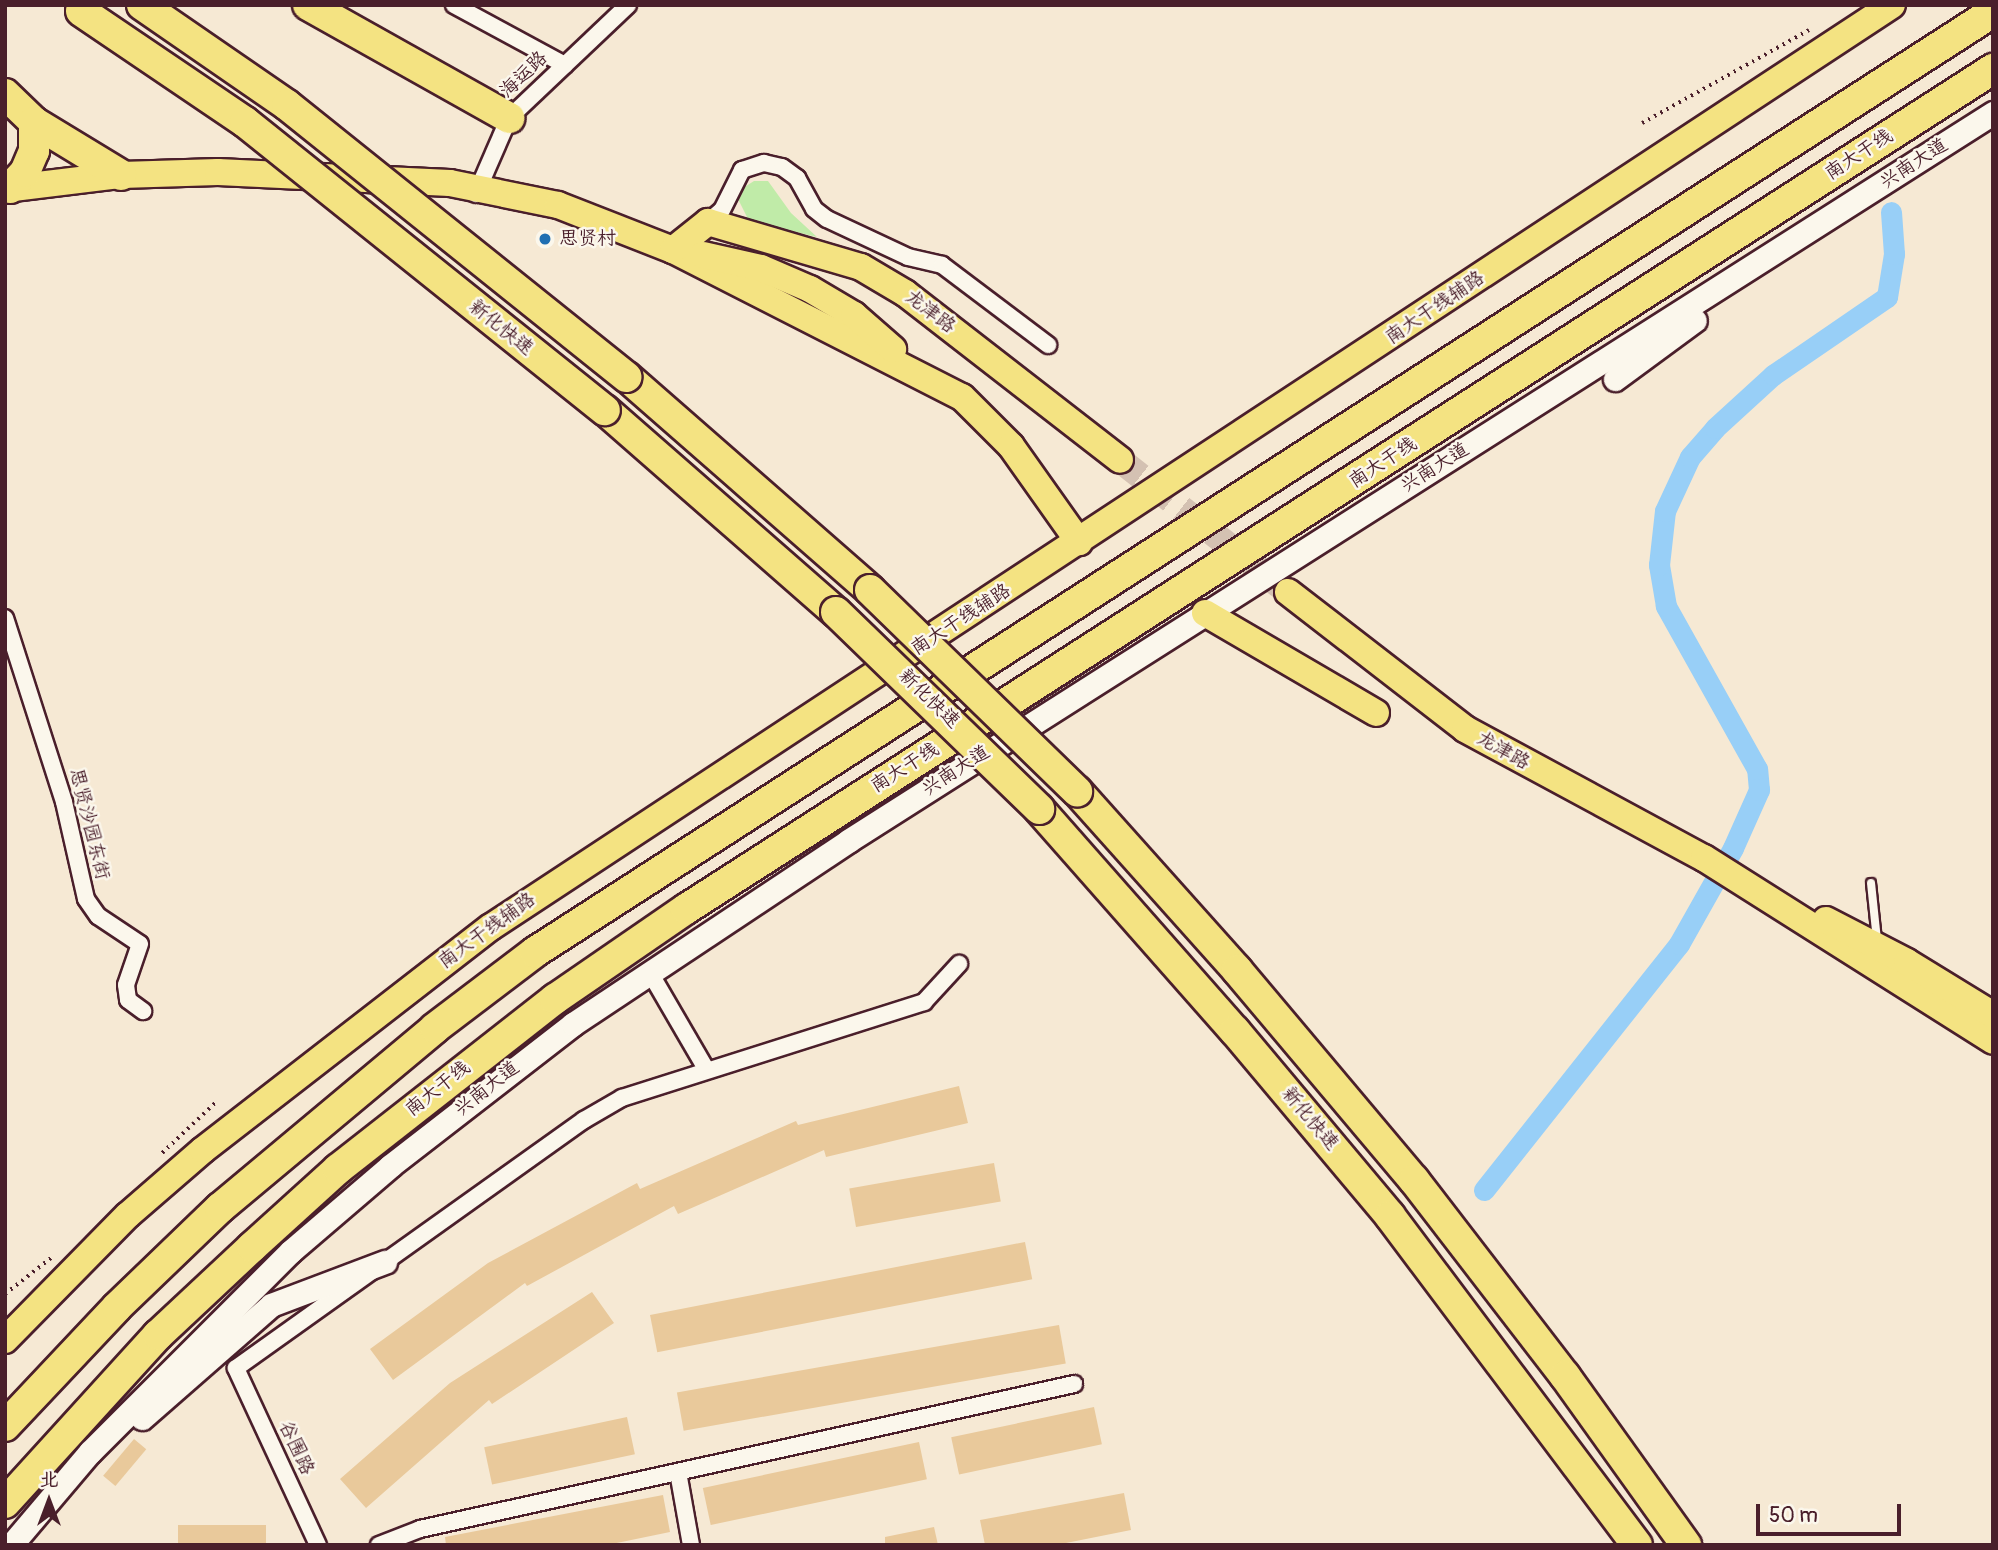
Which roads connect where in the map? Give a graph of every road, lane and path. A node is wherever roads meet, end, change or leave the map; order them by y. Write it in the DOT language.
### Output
graph roads {
  1 [pos="142,5"];
  2 [pos="308,5"];
  3 [pos="454,5"];
  4 [pos="628,5"];
  5 [pos="1892,5"];
  6 [pos="77,8"];
  7 [pos="1993,12"];
  8 [pos="1813,28"];
  9 [pos="565,65"];
  10 [pos="1993,69"];
  11 [pos="5,94"];
  12 [pos="1993,113"];
  13 [pos="509,118"];
  14 [pos="34,122"];
  15 [pos="1642,123"];
  16 [pos="121,175"];
  17 [pos="8,189"];
  18 [pos="477,190"];
  19 [pos="1861,198"];
  20 [pos="708,222"];
  21 [pos="673,250"];
  22 [pos="1048,345"];
  23 [pos="1615,379"];
  24 [pos="1120,460"];
  25 [pos="1079,542"];
  26 [pos="1288,592"];
  27 [pos="1205,613"];
  28 [pos="5,618"];
  29 [pos="1376,713"];
  30 [pos="1739,878"];
  31 [pos="1871,883"];
  32 [pos="1877,945"];
  33 [pos="959,964"];
  34 [pos="649,971"];
  35 [pos="143,1011"];
  36 [pos="1993,1015"];
  37 [pos="1993,1041"];
  38 [pos="706,1069"];
  39 [pos="385,1262"];
  40 [pos="5,1340"];
  41 [pos="1074,1384"];
  42 [pos="5,1426"];
  43 [pos="678,1472"];
  44 [pos="5,1503"];
  45 [pos="11,1545"];
  46 [pos="17,1545"];
  47 [pos="318,1545"];
  48 [pos="379,1545"];
  49 [pos="691,1545"];
  50 [pos="1637,1545"];
  51 [pos="1686,1545"];
  1 -- 51 [label="highway, 新化快速, bridge"];
  2 -- 13 [label="highway"];
  3 -- 9 [label="street"];
  4 -- 9 [label="street, 海运路"];
  5 -- 25 [label="main road, 南大干线辅路"];
  6 -- 50 [label="highway, 新化快速, bridge"];
  7 -- 42 [label="highway"];
  8 -- 15 [label="path"];
  9 -- 13 [label="street, 海运路"];
  10 -- 44 [label="highway, 南大干线"];
  11 -- 14 [label="highway"];
  12 -- 19 [label="main road, 兴南大道"];
  13 -- 18 [label="street, 海运路"];
  14 -- 16 [label="highway"];
  14 -- 17 [label="highway"];
  16 -- 17 [label="main road"];
  16 -- 18 [label="main road"];
  18 -- 21 [label="main road"];
  19 -- 23 [label="main road"];
  19 -- 27 [label="main road, 兴南大道"];
  20 -- 21 [label="main road"];
  20 -- 22 [label="street"];
  20 -- 24 [label="main road, 龙津路"];
  21 -- 25 [label="main road"];
  25 -- 40 [label="main road, 南大干线辅路"];
  26 -- 30 [label="main road, 龙津路"];
  27 -- 29 [label="main road"];
  27 -- 34 [label="main road, 兴南大道"];
  28 -- 35 [label="street, 思贤沙园东街"];
  30 -- 32 [label="main road, 龙津路"];
  30 -- 37 [label="main road, 龙津路"];
  31 -- 32 [label="lane"];
  32 -- 36 [label="main road, 龙津路"];
  33 -- 38 [label="street"];
  34 -- 38 [label="street"];
  34 -- 45 [label="main road, 兴南大道"];
  38 -- 39 [label="street"];
  39 -- 46 [label="main road"];
  39 -- 47 [label="street, 谷围路"];
  41 -- 43 [label="street"];
  43 -- 48 [label="street"];
  43 -- 49 [label="street"];
}
